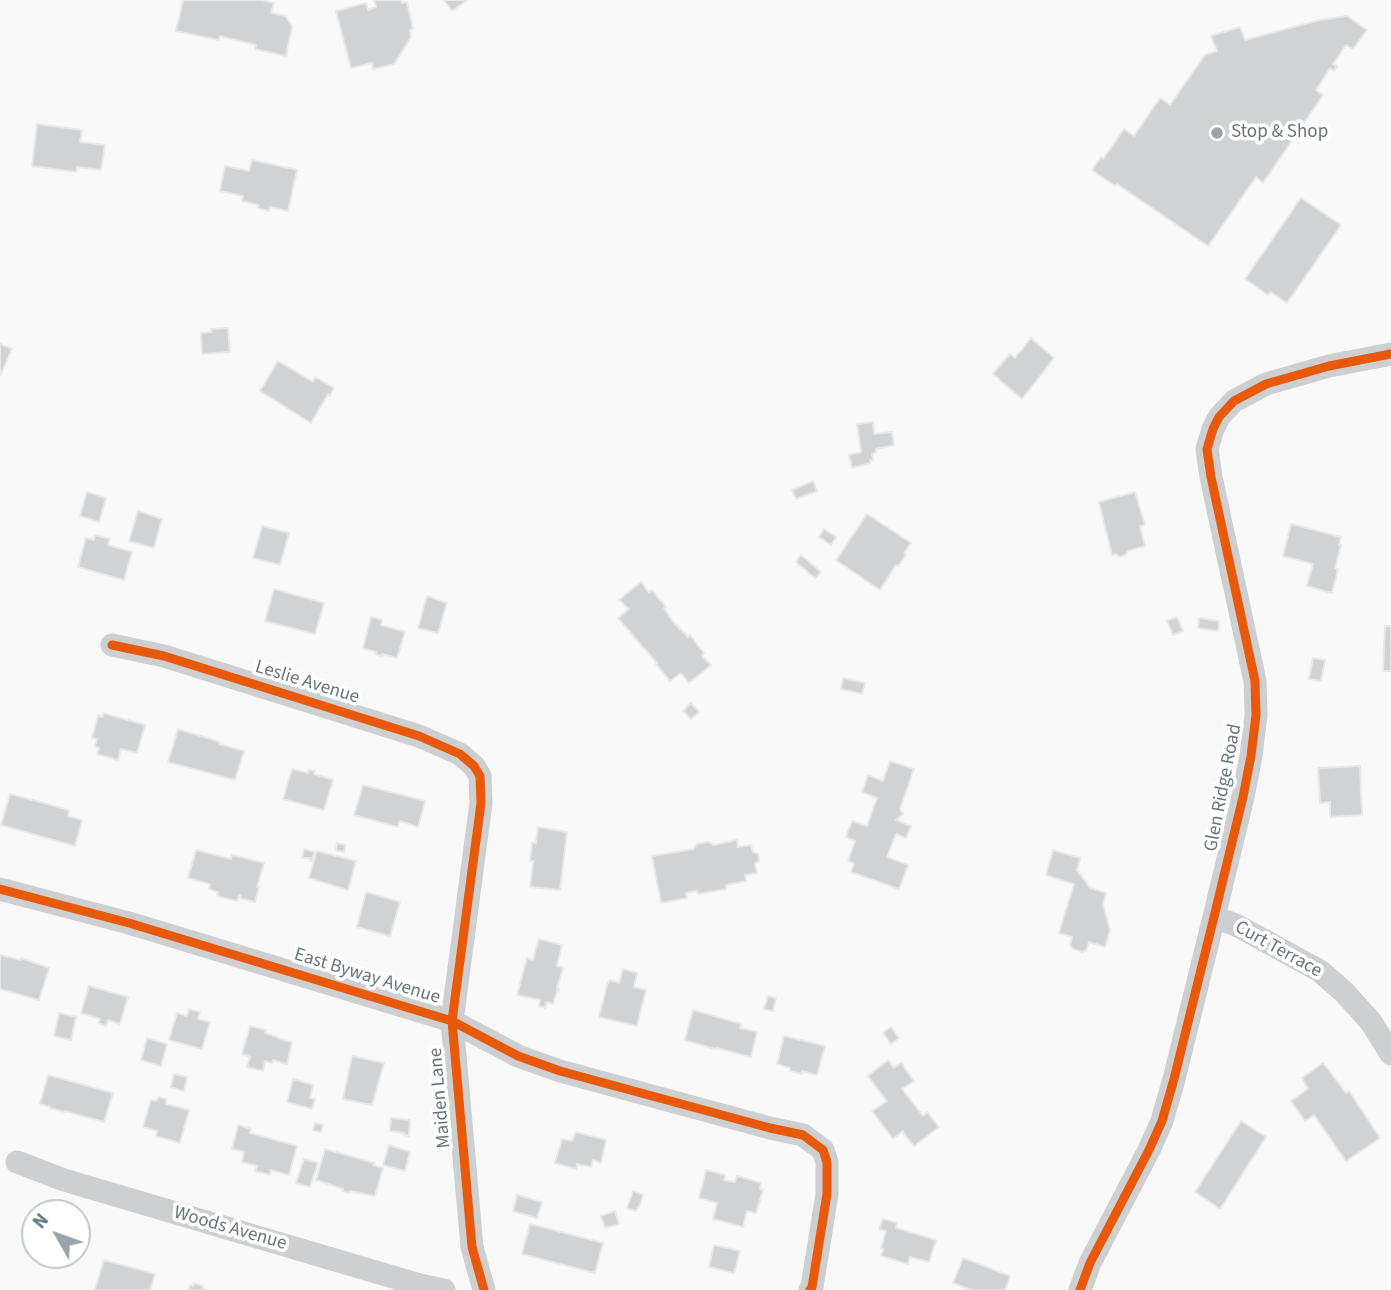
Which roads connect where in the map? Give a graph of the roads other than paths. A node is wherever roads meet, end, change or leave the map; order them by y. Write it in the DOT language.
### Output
graph roads {
  1 [pos="1391,354"];
  2 [pos="112,645"];
  3 [pos="480,776"];
  4 [pos="0,889"];
  5 [pos="1214,917"];
  6 [pos="452,1021"];
  7 [pos="1391,1054"];
  8 [pos="17,1162"];
  9 [pos="816,1289"];
  10 [pos="444,1290"];
  11 [pos="484,1290"];
  12 [pos="1080,1290"];
  1 -- 5 [label="street, Glen Ridge Road"];
  2 -- 3 [label="street, Leslie Avenue"];
  3 -- 6 [label="street, Maiden Lane"];
  4 -- 6 [label="street, East Byway Avenue"];
  5 -- 7 [label="street, Curt Terrace"];
  5 -- 12 [label="street, Glen Ridge Road"];
  6 -- 9 [label="street, East Byway Avenue"];
  6 -- 11 [label="street, Maiden Lane"];
  8 -- 10 [label="street, Woods Avenue"];
}
